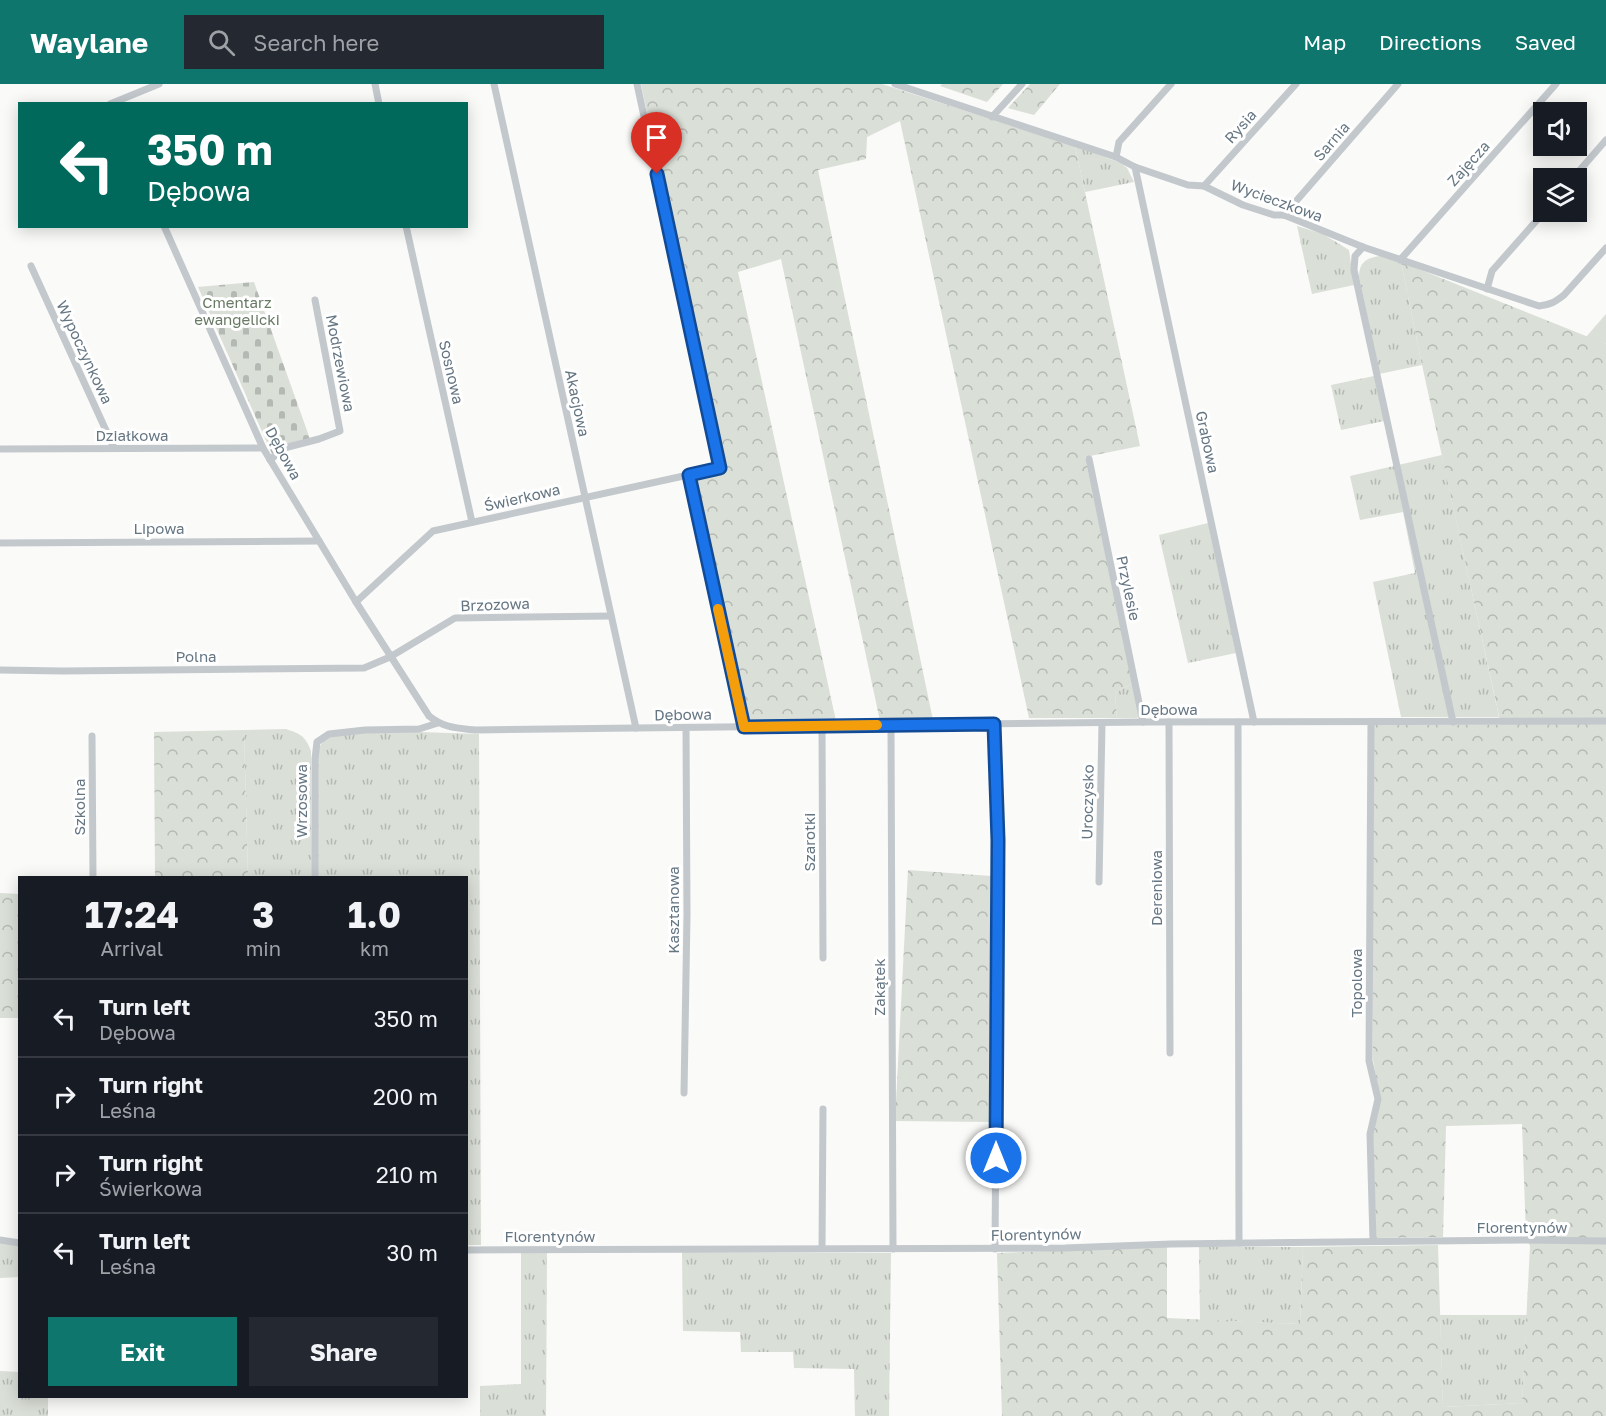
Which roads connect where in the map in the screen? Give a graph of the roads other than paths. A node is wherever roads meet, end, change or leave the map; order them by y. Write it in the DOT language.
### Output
graph roads {
  1 [pos="159,84"];
  2 [pos="375,84"];
  3 [pos="494,84"];
  4 [pos="637,84"];
  5 [pos="895,84"];
  6 [pos="1022,84"];
  7 [pos="1171,84"];
  8 [pos="1296,84"];
  9 [pos="1398,84"];
  10 [pos="1556,84"];
  11 [pos="115,102"];
  12 [pos="379,102"];
  13 [pos="992,117"];
  14 [pos="1606,141"];
  15 [pos="1116,157"];
  16 [pos="1135,168"];
  17 [pos="1582,168"];
  18 [pos="1204,186"];
  19 [pos="1284,215"];
  20 [pos="1535,222"];
  21 [pos="165,228"];
  22 [pos="406,228"];
  23 [pos="1363,247"];
  24 [pos="1606,248"];
  25 [pos="1400,260"];
  26 [pos="31,266"];
  27 [pos="1487,289"];
  28 [pos="315,300"];
  29 [pos="114,448"];
  30 [pos="263,448"];
  31 [pos="0,449"];
  32 [pos="1089,459"];
  33 [pos="270,460"];
  34 [pos="689,475"];
  35 [pos="585,497"];
  36 [pos="472,522"];
  37 [pos="319,541"];
  38 [pos="0,543"];
  39 [pos="356,602"];
  40 [pos="611,616"];
  41 [pos="390,657"];
  42 [pos="0,669"];
  43 [pos="1606,721"];
  44 [pos="1143,722"];
  45 [pos="1169,722"];
  46 [pos="1238,722"];
  47 [pos="1254,722"];
  48 [pos="1371,722"];
  49 [pos="1453,722"];
  50 [pos="438,723"];
  51 [pos="1102,723"];
  52 [pos="994,724"];
  53 [pos="891,725"];
  54 [pos="822,726"];
  55 [pos="744,727"];
  56 [pos="636,728"];
  57 [pos="686,728"];
  58 [pos="92,736"];
  59 [pos="93,876"];
  60 [pos="315,876"];
  61 [pos="1100,882"];
  62 [pos="823,958"];
  63 [pos="1170,1053"];
  64 [pos="684,1093"];
  65 [pos="823,1109"];
  66 [pos="0,1240"];
  67 [pos="1606,1240"];
  68 [pos="1373,1241"];
  69 [pos="18,1243"];
  70 [pos="1239,1243"];
  71 [pos="822,1248"];
  72 [pos="995,1248"];
  73 [pos="893,1249"];
  74 [pos="468,1250"];
  1 -- 11 [label="street"];
  2 -- 12 [label="street"];
  3 -- 35 [label="street, Akacjowa"];
  4 -- 34 [label="street, Świerkowa"];
  5 -- 13 [label="street, Wycieczkowa"];
  6 -- 13 [label="street"];
  7 -- 15 [label="street"];
  8 -- 18 [label="street, Rysia"];
  9 -- 19 [label="street, Sarnia"];
  10 -- 25 [label="street, Zajęcza"];
  13 -- 15 [label="street, Wycieczkowa"];
  14 -- 17 [label="street"];
  15 -- 16 [label="street, Wycieczkowa"];
  16 -- 18 [label="street, Wycieczkowa"];
  16 -- 47 [label="street, Grabowa"];
  18 -- 19 [label="street, Wycieczkowa"];
  19 -- 23 [label="street, Wycieczkowa"];
  20 -- 27 [label="street"];
  21 -- 30 [label="street, Dębowa"];
  22 -- 36 [label="street, Sosnowa"];
  23 -- 25 [label="street, Wycieczkowa"];
  23 -- 49 [label="street"];
  24 -- 27 [label="street, Wycieczkowa"];
  25 -- 27 [label="street, Wycieczkowa"];
  26 -- 29 [label="street, Wypoczynkowa"];
  28 -- 33 [label="street, Modrzewiowa"];
  29 -- 30 [label="street, Działkowa"];
  29 -- 31 [label="street, Działkowa"];
  30 -- 33 [label="street, Dębowa"];
  32 -- 44 [label="street, Przylesie"];
  33 -- 37 [label="street, Dębowa"];
  34 -- 35 [label="street, Świerkowa"];
  34 -- 55 [label="street"];
  35 -- 36 [label="street, Świerkowa"];
  35 -- 40 [label="street, Akacjowa"];
  36 -- 39 [label="street, Świerkowa"];
  37 -- 38 [label="street, Lipowa"];
  37 -- 39 [label="street, Dębowa"];
  39 -- 41 [label="street, Dębowa"];
  40 -- 41 [label="street, Brzozowa"];
  40 -- 56 [label="street, Akacjowa"];
  41 -- 42 [label="street, Polna"];
  41 -- 50 [label="street, Dębowa"];
  43 -- 49 [label="street, Dębowa"];
  44 -- 45 [label="street, Dębowa"];
  44 -- 51 [label="street, Dębowa"];
  45 -- 46 [label="street, Dębowa"];
  45 -- 63 [label="street, Dereniowa"];
  46 -- 47 [label="street, Dębowa"];
  46 -- 70 [label="street"];
  47 -- 48 [label="street, Dębowa"];
  48 -- 49 [label="street, Dębowa"];
  48 -- 68 [label="street, Topolowa"];
  50 -- 56 [label="street, Dębowa"];
  50 -- 60 [label="street, Wrzosowa"];
  51 -- 52 [label="street, Dębowa"];
  51 -- 61 [label="street, Uroczysko"];
  52 -- 53 [label="street, Dębowa"];
  52 -- 72 [label="street"];
  53 -- 54 [label="street, Dębowa"];
  53 -- 73 [label="street, Zakątek"];
  54 -- 55 [label="street, Dębowa"];
  54 -- 62 [label="street, Szarotki"];
  55 -- 57 [label="street, Dębowa"];
  56 -- 57 [label="street, Dębowa"];
  57 -- 64 [label="street, Kasztanowa"];
  58 -- 59 [label="street, Szkolna"];
  65 -- 71 [label="street"];
  66 -- 69 [label="street"];
  67 -- 68 [label="street, Florentynów"];
  68 -- 70 [label="street, Florentynów"];
  70 -- 72 [label="street, Florentynów"];
  71 -- 73 [label="street, Florentynów"];
  71 -- 74 [label="street, Florentynów"];
  72 -- 73 [label="street, Florentynów"];
}
